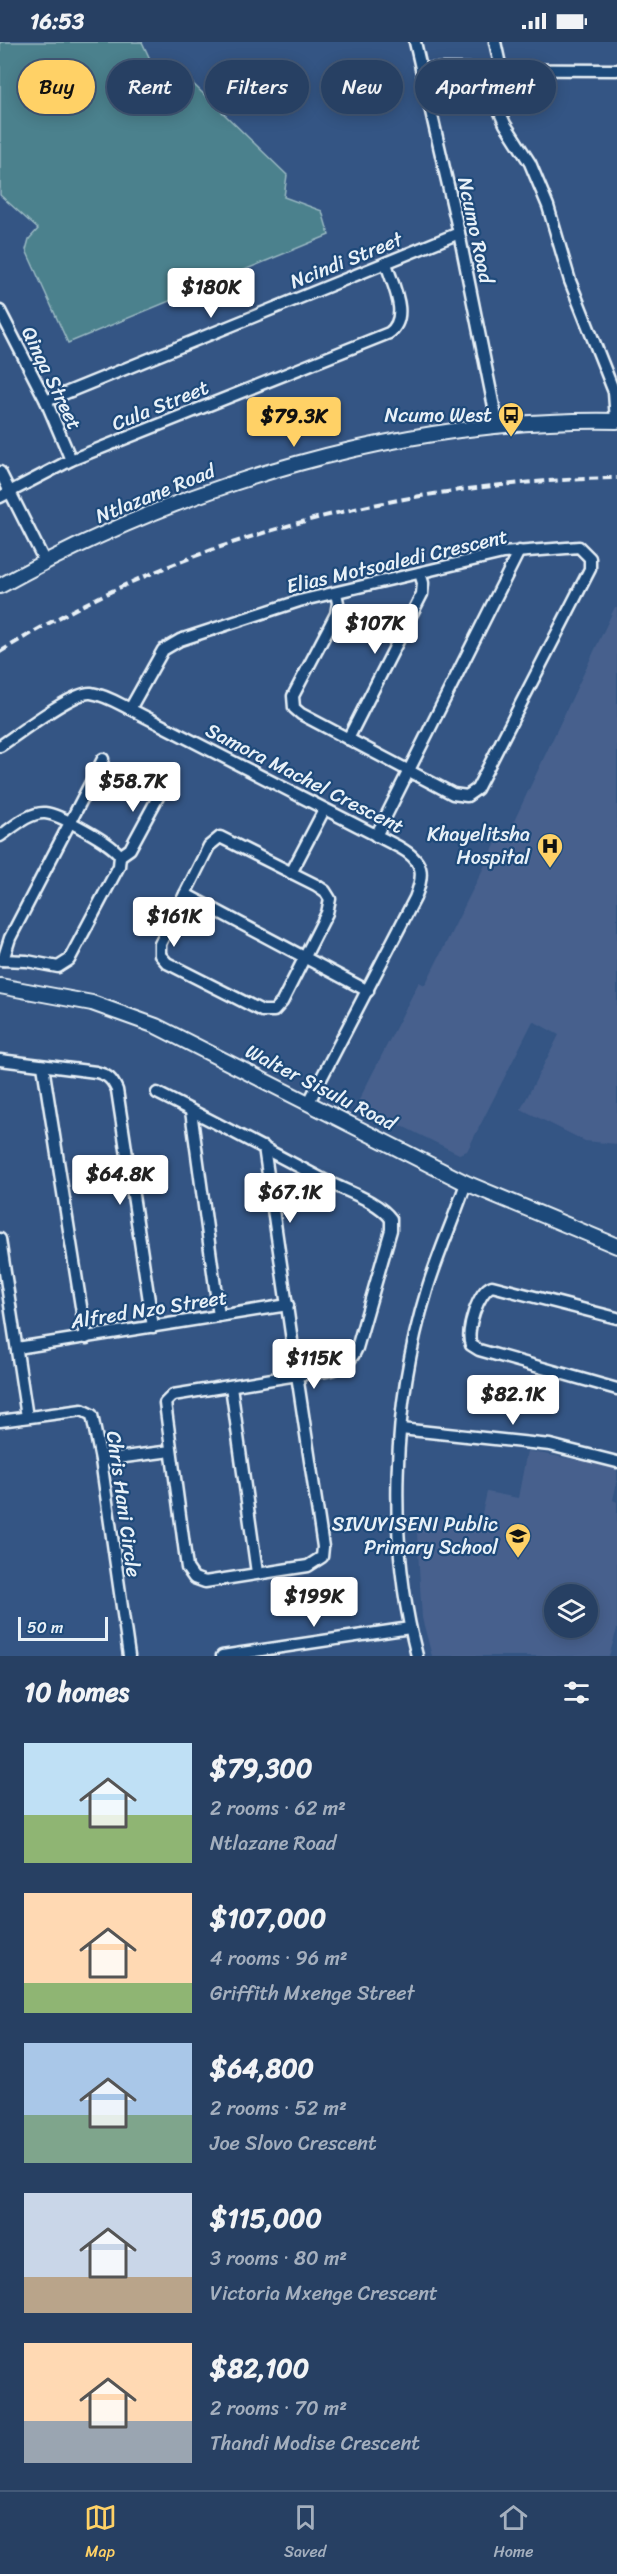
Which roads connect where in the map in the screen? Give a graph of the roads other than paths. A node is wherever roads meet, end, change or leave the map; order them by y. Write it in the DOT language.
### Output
graph roads {
  1 [pos="415,42"];
  2 [pos="495,42"];
  3 [pos="419,60"];
  4 [pos="499,60"];
  5 [pos="556,69"];
  6 [pos="617,70"];
  7 [pos="431,114"];
  8 [pos="501,114"];
  9 [pos="459,233"];
  10 [pos="386,263"];
  11 [pos="0,312"];
  12 [pos="615,388"];
  13 [pos="46,401"];
  14 [pos="617,421"];
  15 [pos="498,427"];
  16 [pos="71,460"];
  17 [pos="0,472"];
  18 [pos="5,494"];
  19 [pos="519,551"];
  20 [pos="45,562"];
  21 [pos="420,573"];
  22 [pos="0,586"];
  23 [pos="336,592"];
  24 [pos="130,709"];
  25 [pos="348,739"];
  26 [pos="0,746"];
  27 [pos="103,759"];
  28 [pos="409,771"];
  29 [pos="164,786"];
  30 [pos="324,810"];
  31 [pos="69,823"];
  32 [pos="0,836"];
  33 [pos="376,836"];
  34 [pos="120,856"];
  35 [pos="291,873"];
  36 [pos="185,894"];
  37 [pos="304,956"];
  38 [pos="1,960"];
  39 [pos="0,986"];
  40 [pos="368,991"];
  41 [pos="0,1060"];
  42 [pos="43,1066"];
  43 [pos="157,1093"];
  44 [pos="309,1102"];
  45 [pos="191,1111"];
  46 [pos="264,1147"];
  47 [pos="466,1183"];
  48 [pos="0,1239"];
  49 [pos="617,1246"];
  50 [pos="288,1305"];
  51 [pos="219,1316"];
  52 [pos="617,1317"];
  53 [pos="153,1327"];
  54 [pos="86,1338"];
  55 [pos="17,1348"];
  56 [pos="297,1375"];
  57 [pos="231,1386"];
  58 [pos="617,1389"];
  59 [pos="27,1417"];
  60 [pos="0,1421"];
  61 [pos="400,1429"];
  62 [pos="171,1450"];
  63 [pos="101,1460"];
  64 [pos="617,1462"];
  65 [pos="257,1573"];
  66 [pos="410,1628"];
  67 [pos="129,1656"];
  68 [pos="222,1656"];
  69 [pos="417,1656"];
  1 -- 3 [label="street, Ncumo Road"];
  2 -- 4 [label="street"];
  5 -- 6 [label="street"];
  7 -- 9 [label="street, Ncumo Road"];
  8 -- 12 [label="street"];
  9 -- 10 [label="street, Ncindi Street"];
  9 -- 15 [label="street, Ncumo Road"];
  10 -- 13 [label="street, Ncindi Street"];
  10 -- 16 [label="street, Cula Street"];
  11 -- 13 [label="street, Qinqa Street"];
  12 -- 14 [label="street"];
  13 -- 16 [label="street, Qinqa Street"];
  14 -- 15 [label="street, Ntlazane Road"];
  15 -- 20 [label="street, Ntlazane Road"];
  16 -- 18 [label="street, Cula Street"];
  17 -- 18 [label="street"];
  18 -- 20 [label="street"];
  19 -- 21 [label="street, Elias Motsoaledi Crescent"];
  19 -- 28 [label="street"];
  19 -- 28 [label="street, Elias Motsoaledi Crescent"];
  20 -- 22 [label="street, Ntlazane Road"];
  21 -- 23 [label="street, Elias Motsoaledi Crescent"];
  21 -- 25 [label="street"];
  23 -- 24 [label="street, Elias Motsoaledi Crescent"];
  23 -- 25 [label="street, Elias Motsoaledi Crescent"];
  24 -- 26 [label="street, Samora Machel Crescent"];
  24 -- 30 [label="street, Samora Machel Crescent"];
  25 -- 28 [label="street, Elias Motsoaledi Crescent"];
  27 -- 31 [label="street"];
  28 -- 33 [label="street"];
  29 -- 34 [label="street"];
  30 -- 33 [label="street, Samora Machel Crescent"];
  30 -- 35 [label="street"];
  31 -- 32 [label="street"];
  31 -- 34 [label="street"];
  31 -- 38 [label="street"];
  33 -- 40 [label="street, Samora Machel Crescent"];
  34 -- 38 [label="street"];
  35 -- 36 [label="street"];
  35 -- 37 [label="street"];
  36 -- 37 [label="street"];
  36 -- 37 [label="street"];
  37 -- 40 [label="street"];
  39 -- 44 [label="street, Walter Sisulu Road"];
  40 -- 44 [label="street, Samora Machel Crescent"];
  41 -- 42 [label="street"];
  42 -- 53 [label="street"];
  42 -- 54 [label="street"];
  43 -- 45 [label="street"];
  44 -- 47 [label="street, Walter Sisulu Road"];
  45 -- 46 [label="street"];
  45 -- 51 [label="street"];
  46 -- 50 [label="street"];
  46 -- 56 [label="street"];
  47 -- 49 [label="street, Walter Sisulu Road"];
  47 -- 61 [label="street"];
  48 -- 55 [label="street"];
  50 -- 51 [label="street, Alfred Nzo Street"];
  50 -- 56 [label="street"];
  51 -- 53 [label="street, Alfred Nzo Street"];
  52 -- 58 [label="street"];
  53 -- 54 [label="street, Alfred Nzo Street"];
  54 -- 55 [label="street, Alfred Nzo Street"];
  55 -- 59 [label="street"];
  56 -- 57 [label="street"];
  56 -- 65 [label="street"];
  57 -- 62 [label="street"];
  57 -- 65 [label="street"];
  59 -- 60 [label="street, Chris Hani Circle"];
  59 -- 63 [label="street, Chris Hani Circle"];
  61 -- 64 [label="street"];
  61 -- 66 [label="street"];
  62 -- 63 [label="street"];
  62 -- 65 [label="street"];
  63 -- 67 [label="street, Chris Hani Circle"];
  66 -- 68 [label="street"];
  66 -- 69 [label="street"];
}
